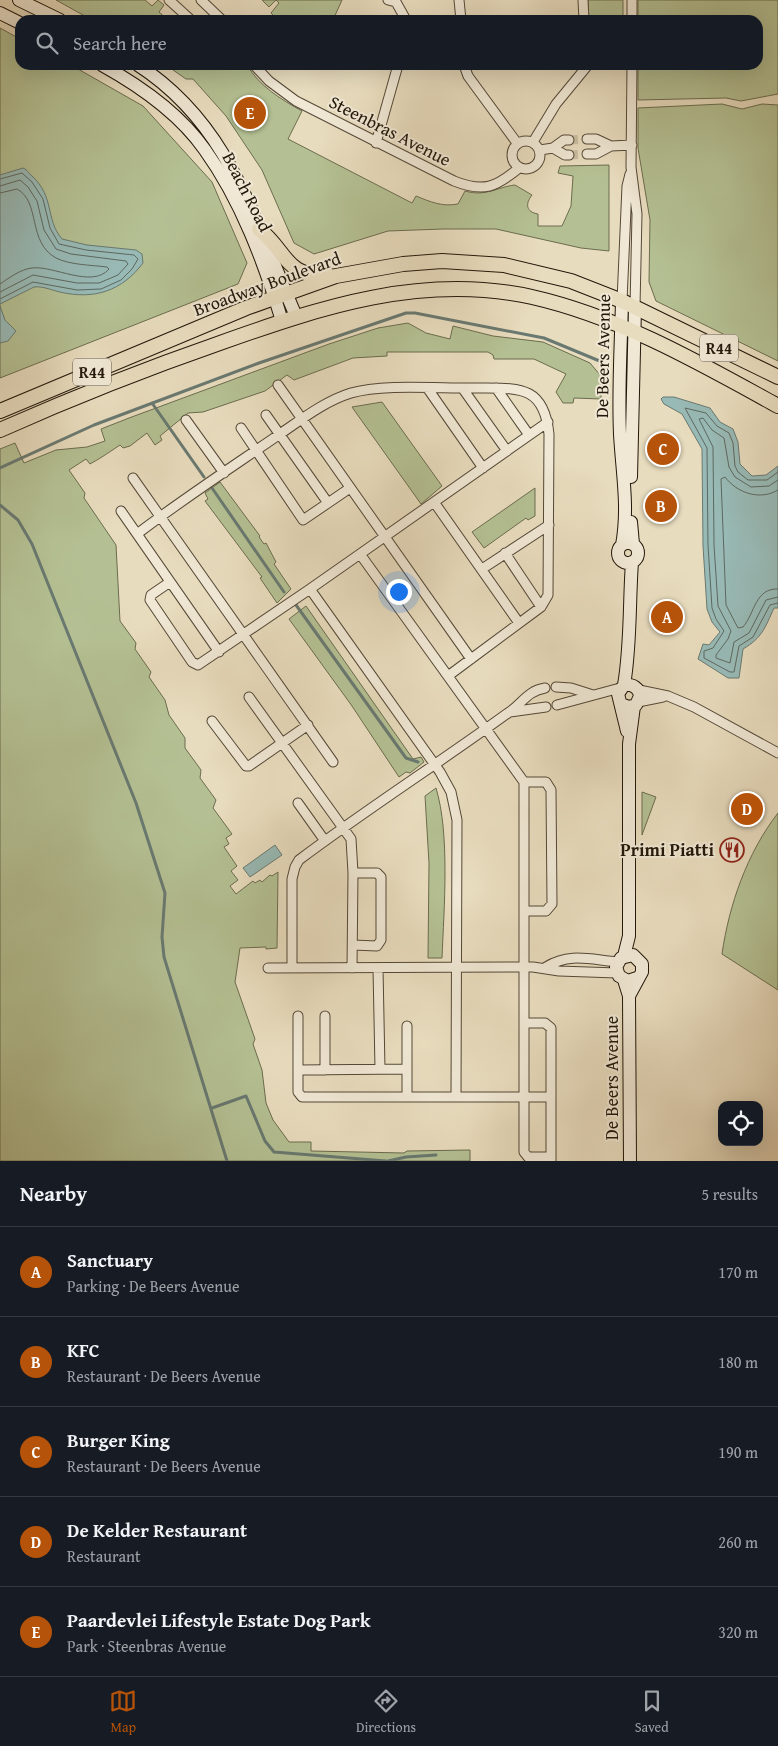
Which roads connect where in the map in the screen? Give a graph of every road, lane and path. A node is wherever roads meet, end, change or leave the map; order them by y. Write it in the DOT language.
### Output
graph roads {
  1 [pos="19,0"];
  2 [pos="169,0"];
  3 [pos="201,0"];
  4 [pos="388,0"];
  5 [pos="459,0"];
  6 [pos="583,0"];
  7 [pos="632,0"];
  8 [pos="0,13"];
  9 [pos="50,15"];
  10 [pos="186,15"];
  11 [pos="217,15"];
  12 [pos="403,15"];
  13 [pos="460,15"];
  14 [pos="584,15"];
  15 [pos="632,15"];
  16 [pos="15,20"];
  17 [pos="110,70"];
  18 [pos="145,70"];
  19 [pos="259,70"];
  20 [pos="397,70"];
  21 [pos="466,70"];
  22 [pos="584,70"];
  23 [pos="632,70"];
  24 [pos="587,139"];
  25 [pos="569,140"];
  26 [pos="376,142"];
  27 [pos="534,142"];
  28 [pos="517,143"];
  29 [pos="632,145"];
  30 [pos="611,146"];
  31 [pos="553,148"];
  32 [pos="540,150"];
  33 [pos="587,154"];
  34 [pos="569,155"];
  35 [pos="632,167"];
  36 [pos="519,168"];
  37 [pos="259,229"];
  38 [pos="336,276"];
  39 [pos="281,297"];
  40 [pos="628,304"];
  41 [pos="296,316"];
  42 [pos="282,321"];
  43 [pos="621,328"];
  44 [pos="635,333"];
  45 [pos="778,377"];
  46 [pos="278,385"];
  47 [pos="496,388"];
  48 [pos="428,389"];
  49 [pos="463,389"];
  50 [pos="778,406"];
  51 [pos="0,410"];
  52 [pos="266,415"];
  53 [pos="302,419"];
  54 [pos="186,420"];
  55 [pos="548,422"];
  56 [pos="241,428"];
  57 [pos="0,430"];
  58 [pos="280,434"];
  59 [pos="529,435"];
  60 [pos="255,450"];
  61 [pos="506,451"];
  62 [pos="483,468"];
  63 [pos="224,473"];
  64 [pos="133,478"];
  65 [pos="350,488"];
  66 [pos="434,502"];
  67 [pos="328,503"];
  68 [pos="121,511"];
  69 [pos="160,517"];
  70 [pos="549,524"];
  71 [pos="137,534"];
  72 [pos="384,537"];
  73 [pos="627,544"];
  74 [pos="360,554"];
  75 [pos="505,554"];
  76 [pos="627,561"];
  77 [pos="482,569"];
  78 [pos="170,582"];
  79 [pos="310,588"];
  80 [pos="541,607"];
  81 [pos="519,623"];
  82 [pos="243,635"];
  83 [pos="219,652"];
  84 [pos="471,659"];
  85 [pos="448,676"];
  86 [pos="556,687"];
  87 [pos="545,688"];
  88 [pos="597,695"];
  89 [pos="629,696"];
  90 [pos="249,697"];
  91 [pos="557,705"];
  92 [pos="546,707"];
  93 [pos="510,712"];
  94 [pos="212,721"];
  95 [pos="308,725"];
  96 [pos="486,728"];
  97 [pos="282,743"];
  98 [pos="778,752"];
  99 [pos="333,762"];
  100 [pos="434,764"];
  101 [pos="524,782"];
  102 [pos="298,803"];
  103 [pos="343,827"];
  104 [pos="325,841"];
  105 [pos="354,873"];
  106 [pos="525,911"];
  107 [pos="353,945"];
  108 [pos="597,960"];
  109 [pos="624,965"];
  110 [pos="456,967"];
  111 [pos="524,967"];
  112 [pos="546,967"];
  113 [pos="268,968"];
  114 [pos="292,968"];
  115 [pos="352,968"];
  116 [pos="378,968"];
  117 [pos="597,972"];
  118 [pos="637,978"];
  119 [pos="629,996"];
  120 [pos="298,1016"];
  121 [pos="325,1016"];
  122 [pos="524,1022"];
  123 [pos="407,1026"];
  124 [pos="380,1069"];
  125 [pos="407,1069"];
  126 [pos="298,1070"];
  127 [pos="325,1070"];
  128 [pos="524,1096"];
  129 [pos="551,1096"];
  130 [pos="407,1097"];
  131 [pos="456,1097"];
  132 [pos="551,1159"];
  133 [pos="630,1161"];
  1 -- 9 [label="street"];
  2 -- 10 [label="street"];
  3 -- 11 [label="street"];
  4 -- 12 [label="street"];
  5 -- 13 [label="street"];
  6 -- 14 [label="street"];
  7 -- 15 [label="street"];
  8 -- 16 [label="street"];
  17 -- 39 [label="street, Beach Road"];
  18 -- 37 [label="street, Beach Road"];
  19 -- 26 [label="street, Steenbras Avenue"];
  20 -- 26 [label="street"];
  21 -- 28 [label="street"];
  22 -- 27 [label="street"];
  23 -- 29 [label="street, De Beers Avenue"];
  24 -- 30 [label="street"];
  25 -- 31 [label="street"];
  26 -- 36 [label="street, Steenbras Avenue"];
  27 -- 28 [label="street"];
  27 -- 32 [label="street"];
  28 -- 36 [label="street"];
  29 -- 30 [label="street"];
  29 -- 35 [label="street, De Beers Avenue"];
  30 -- 33 [label="street"];
  31 -- 32 [label="street"];
  31 -- 34 [label="street"];
  32 -- 36 [label="street"];
  35 -- 40 [label="street, De Beers Avenue"];
  35 -- 40 [label="street, De Beers Avenue"];
  37 -- 38 [label="main road"];
  37 -- 39 [label="street, Beach Road"];
  38 -- 39 [label="main road, Broadway Boulevard / R44"];
  38 -- 40 [label="main road, Broadway Boulevard / R44"];
  39 -- 41 [label="street, Beach Road"];
  39 -- 42 [label="street, Beach Road"];
  39 -- 51 [label="main road, Broadway Boulevard / R44"];
  40 -- 43 [label="street, De Beers Avenue"];
  40 -- 44 [label="street, De Beers Avenue"];
  40 -- 45 [label="main road, Broadway Boulevard / R44"];
  41 -- 42 [label="main road, R44"];
  41 -- 43 [label="main road, R44"];
  42 -- 57 [label="main road, R44"];
  43 -- 44 [label="main road, R44"];
  43 -- 73 [label="street, De Beers Avenue"];
  44 -- 50 [label="main road, R44"];
  44 -- 73 [label="street, De Beers Avenue"];
  46 -- 53 [label="street"];
  47 -- 49 [label="street"];
  47 -- 55 [label="street"];
  47 -- 59 [label="street"];
  48 -- 49 [label="street"];
  48 -- 53 [label="street"];
  48 -- 62 [label="street"];
  49 -- 61 [label="street"];
  52 -- 58 [label="street"];
  53 -- 58 [label="street"];
  53 -- 65 [label="street"];
  54 -- 63 [label="street"];
  55 -- 59 [label="street"];
  55 -- 70 [label="street"];
  56 -- 60 [label="street"];
  58 -- 60 [label="street"];
  58 -- 67 [label="street"];
  59 -- 61 [label="street"];
  60 -- 63 [label="street"];
  60 -- 67 [label="street"];
  61 -- 62 [label="street"];
  62 -- 66 [label="street"];
  63 -- 69 [label="street"];
  64 -- 69 [label="street"];
  65 -- 67 [label="street"];
  65 -- 72 [label="street"];
  66 -- 72 [label="street"];
  66 -- 77 [label="street"];
  68 -- 71 [label="street"];
  69 -- 71 [label="street"];
  69 -- 82 [label="street"];
  70 -- 75 [label="street"];
  70 -- 80 [label="street"];
  71 -- 78 [label="street"];
  72 -- 74 [label="street"];
  72 -- 84 [label="street"];
  73 -- 76 [label="street"];
  73 -- 76 [label="street"];
  74 -- 79 [label="street"];
  74 -- 85 [label="street"];
  75 -- 77 [label="street"];
  75 -- 80 [label="street"];
  76 -- 89 [label="street"];
  77 -- 81 [label="street"];
  78 -- 83 [label="street"];
  78 -- 83 [label="street"];
  79 -- 82 [label="street"];
  79 -- 100 [label="street"];
  80 -- 81 [label="street"];
  81 -- 84 [label="street"];
  82 -- 83 [label="street"];
  82 -- 95 [label="street"];
  84 -- 85 [label="street"];
  85 -- 96 [label="street"];
  86 -- 88 [label="street"];
  87 -- 93 [label="street"];
  88 -- 89 [label="street"];
  88 -- 89 [label="street"];
  88 -- 91 [label="street"];
  89 -- 98 [label="street"];
  89 -- 109 [label="street"];
  90 -- 97 [label="street"];
  92 -- 93 [label="street"];
  93 -- 96 [label="street"];
  94 -- 97 [label="street"];
  95 -- 97 [label="street"];
  95 -- 99 [label="street"];
  96 -- 100 [label="street"];
  96 -- 101 [label="street"];
  97 -- 103 [label="street"];
  100 -- 103 [label="street"];
  100 -- 110 [label="street"];
  101 -- 106 [label="street"];
  101 -- 106 [label="street"];
  102 -- 104 [label="street"];
  103 -- 104 [label="street"];
  103 -- 105 [label="street"];
  104 -- 114 [label="street"];
  105 -- 107 [label="street"];
  105 -- 107 [label="street"];
  106 -- 111 [label="street"];
  107 -- 115 [label="street"];
  108 -- 109 [label="street"];
  108 -- 112 [label="street"];
  108 -- 117 [label="street"];
  109 -- 117 [label="street"];
  109 -- 118 [label="street"];
  109 -- 118 [label="street"];
  109 -- 119 [label="street, De Beers Avenue"];
  110 -- 111 [label="street"];
  110 -- 116 [label="street"];
  110 -- 131 [label="street"];
  111 -- 112 [label="street"];
  111 -- 122 [label="street"];
  112 -- 117 [label="street"];
  113 -- 114 [label="street"];
  114 -- 115 [label="street"];
  115 -- 116 [label="street"];
  116 -- 124 [label="street"];
  118 -- 119 [label="street, De Beers Avenue"];
  119 -- 133 [label="street, De Beers Avenue"];
  120 -- 126 [label="street"];
  121 -- 127 [label="street"];
  122 -- 128 [label="street"];
  122 -- 129 [label="street"];
  123 -- 125 [label="street"];
  124 -- 125 [label="street"];
  124 -- 127 [label="street"];
  125 -- 130 [label="street"];
  126 -- 127 [label="street"];
  126 -- 130 [label="street"];
  128 -- 129 [label="street"];
  128 -- 131 [label="street"];
  128 -- 132 [label="street"];
  129 -- 132 [label="street"];
  130 -- 131 [label="street"];
}
